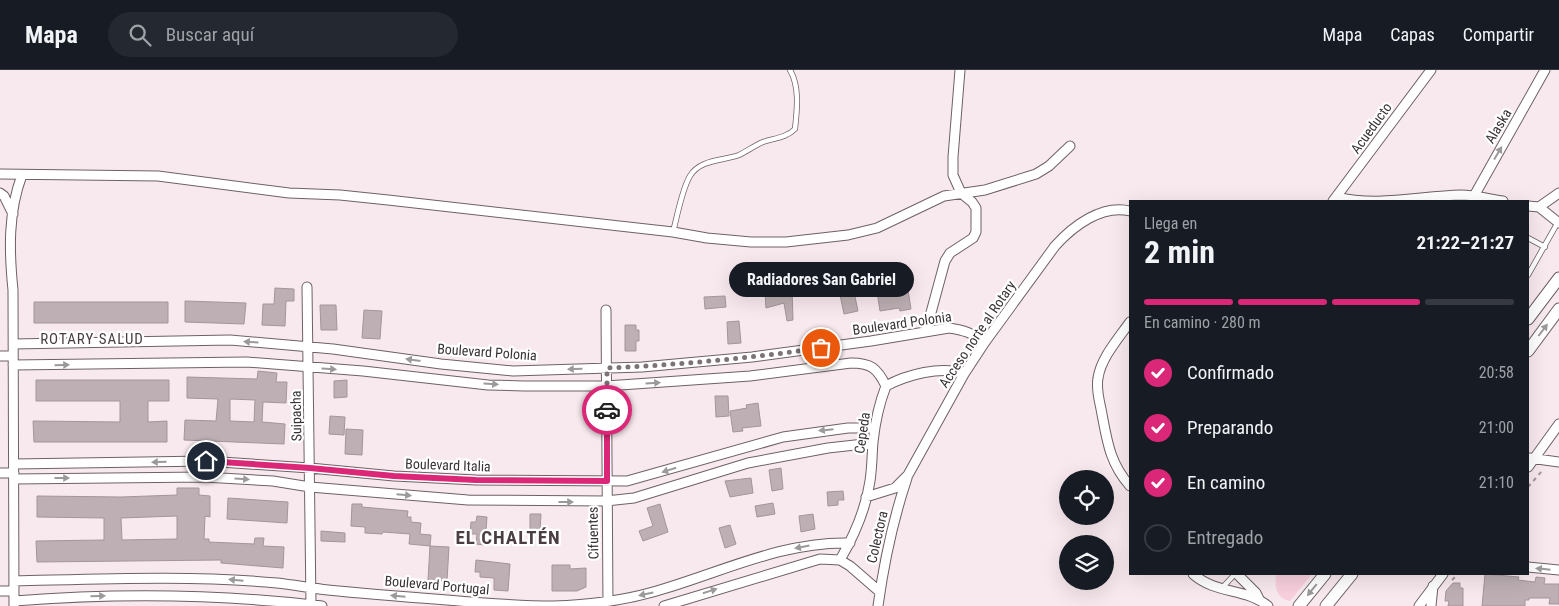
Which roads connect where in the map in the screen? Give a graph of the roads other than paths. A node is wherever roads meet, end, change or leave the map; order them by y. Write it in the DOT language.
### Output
graph roads {
  1 [pos="790,70"];
  2 [pos="960,70"];
  3 [pos="1431,70"];
  4 [pos="1545,70"];
  5 [pos="1070,146"];
  6 [pos="0,174"];
  7 [pos="22,174"];
  8 [pos="0,193"];
  9 [pos="961,193"];
  10 [pos="1559,194"];
  11 [pos="1474,196"];
  12 [pos="1335,199"];
  13 [pos="1349,200"];
  14 [pos="1386,200"];
  15 [pos="1497,200"];
  16 [pos="1529,206"];
  17 [pos="1539,207"];
  18 [pos="1129,211"];
  19 [pos="13,214"];
  20 [pos="1559,223"];
  21 [pos="673,232"];
  22 [pos="1529,239"];
  23 [pos="1545,247"];
  24 [pos="1529,273"];
  25 [pos="1559,278"];
  26 [pos="307,286"];
  27 [pos="1559,309"];
  28 [pos="606,310"];
  29 [pos="1529,317"];
  30 [pos="1129,323"];
  31 [pos="926,331"];
  32 [pos="985,342"];
  33 [pos="13,344"];
  34 [pos="308,347"];
  35 [pos="1529,350"];
  36 [pos="0,356"];
  37 [pos="13,361"];
  38 [pos="308,367"];
  39 [pos="607,368"];
  40 [pos="964,374"];
  41 [pos="606,386"];
  42 [pos="886,386"];
  43 [pos="1559,424"];
  44 [pos="875,428"];
  45 [pos="873,443"];
  46 [pos="1529,461"];
  47 [pos="1559,462"];
  48 [pos="310,468"];
  49 [pos="14,472"];
  50 [pos="0,473"];
  51 [pos="908,475"];
  52 [pos="607,481"];
  53 [pos="1129,485"];
  54 [pos="310,487"];
  55 [pos="866,497"];
  56 [pos="606,501"];
  57 [pos="850,542"];
  58 [pos="840,560"];
  59 [pos="1529,567"];
  60 [pos="1559,570"];
  61 [pos="1194,575"];
  62 [pos="1235,575"];
  63 [pos="1237,575"];
  64 [pos="1324,575"];
  65 [pos="1351,575"];
  66 [pos="1442,575"];
  67 [pos="14,586"];
  68 [pos="1433,586"];
  69 [pos="311,587"];
  70 [pos="1222,589"];
  71 [pos="0,591"];
  72 [pos="880,592"];
  73 [pos="1259,599"];
  74 [pos="14,603"];
  75 [pos="608,604"];
  76 [pos="311,605"];
  77 [pos="322,606"];
  78 [pos="664,606"];
  79 [pos="878,606"];
  80 [pos="1268,606"];
  81 [pos="1299,606"];
  82 [pos="1326,606"];
  83 [pos="1418,606"];
  84 [pos="1431,606"];
  1 -- 21 [label="lane"];
  2 -- 9 [label="street"];
  3 -- 12 [label="street, Acueducto"];
  11 -- 4 [label="street, Alaska, one-way"];
  5 -- 9 [label="street"];
  6 -- 7 [label="street"];
  7 -- 19 [label="street"];
  7 -- 21 [label="street"];
  8 -- 19 [label="street"];
  9 -- 21 [label="street"];
  9 -- 31 [label="street"];
  10 -- 17 [label="street"];
  11 -- 14 [label="street"];
  11 -- 15 [label="street"];
  12 -- 13 [label="street"];
  16 -- 17 [label="street"];
  17 -- 20 [label="street"];
  18 -- 32 [label="street, Acceso norte al Rotary"];
  19 -- 33 [label="street"];
  20 -- 23 [label="lane"];
  22 -- 23 [label="lane"];
  23 -- 24 [label="lane"];
  25 -- 29 [label="street"];
  26 -- 34 [label="street, Suipacha"];
  35 -- 27 [label="street, one-way"];
  28 -- 39 [label="street, Cifuentes"];
  30 -- 53 [label="street"];
  31 -- 32 [label="street, Boulevard Polonia"];
  31 -- 39 [label="street, Boulevard Polonia"];
  32 -- 40 [label="street, Acceso norte al Rotary"];
  34 -- 33 [label="street, Boulevard Polonia, one-way"];
  33 -- 37 [label="street"];
  34 -- 38 [label="street, Suipacha"];
  39 -- 34 [label="street, Boulevard Polonia, one-way"];
  36 -- 37 [label="street"];
  37 -- 38 [label="street, one-way"];
  37 -- 49 [label="street"];
  38 -- 41 [label="street, one-way"];
  38 -- 48 [label="street, Suipacha"];
  39 -- 41 [label="street, Cifuentes"];
  40 -- 42 [label="street"];
  40 -- 51 [label="street, Acceso norte al Rotary"];
  41 -- 42 [label="street, one-way"];
  41 -- 52 [label="street, Cifuentes"];
  42 -- 44 [label="street, Cepeda"];
  43 -- 46 [label="street"];
  44 -- 45 [label="street, Cepeda"];
  44 -- 52 [label="street, Boulevard Italia, one-way"];
  45 -- 55 [label="street, Cepeda"];
  45 -- 56 [label="street"];
  46 -- 47 [label="street"];
  48 -- 49 [label="street, Boulevard Italia, one-way"];
  48 -- 52 [label="street, Boulevard Italia"];
  48 -- 54 [label="street, Suipacha"];
  49 -- 50 [label="street"];
  49 -- 54 [label="street, one-way"];
  49 -- 67 [label="street"];
  51 -- 55 [label="street, Acceso norte al Rotary"];
  51 -- 72 [label="street, Colectora"];
  52 -- 56 [label="street, Cifuentes"];
  54 -- 56 [label="street, one-way"];
  54 -- 69 [label="street, Suipacha"];
  55 -- 57 [label="street, Cepeda"];
  56 -- 75 [label="street, Cifuentes"];
  57 -- 58 [label="street, Cepeda"];
  57 -- 75 [label="street, Boulevard Portugal, one-way"];
  58 -- 72 [label="street"];
  78 -- 58 [label="street, one-way"];
  60 -- 59 [label="street, one-way"];
  61 -- 70 [label="street"];
  62 -- 70 [label="lane"];
  63 -- 73 [label="street"];
  64 -- 81 [label="street, one-way"];
  65 -- 82 [label="street"];
  66 -- 68 [label="street"];
  69 -- 67 [label="street, Boulevard Portugal, one-way"];
  67 -- 71 [label="street, Boulevard Portugal"];
  67 -- 74 [label="street"];
  68 -- 83 [label="street"];
  68 -- 84 [label="street"];
  75 -- 69 [label="street, Boulevard Portugal, one-way"];
  69 -- 76 [label="street, Suipacha"];
  70 -- 73 [label="street"];
  72 -- 79 [label="street, Colectora"];
  73 -- 80 [label="street"];
  74 -- 76 [label="street, one-way"];
  76 -- 77 [label="street"];
}
